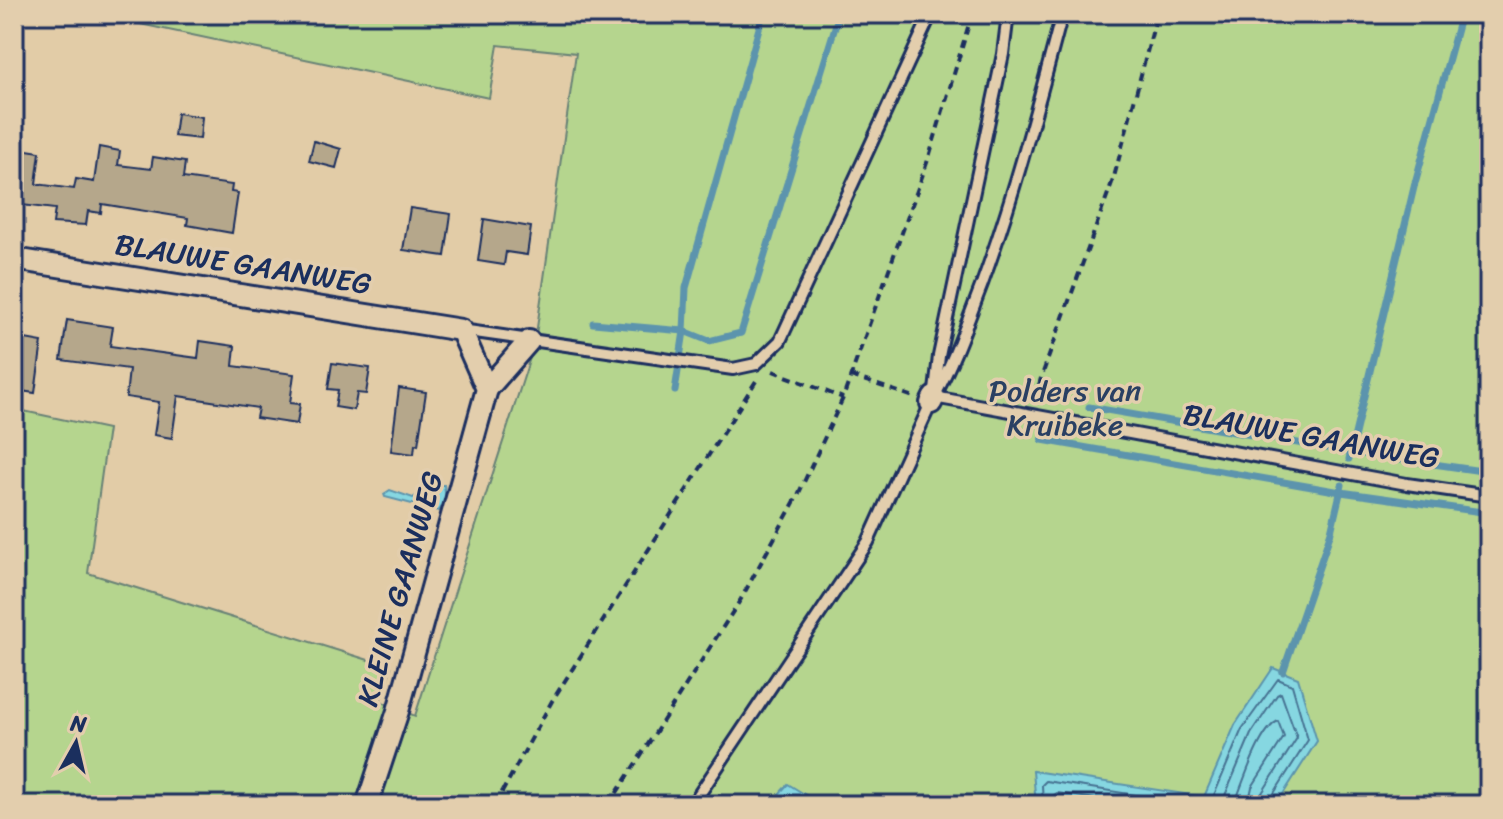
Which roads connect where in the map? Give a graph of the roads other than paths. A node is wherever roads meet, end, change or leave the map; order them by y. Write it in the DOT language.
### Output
graph roads {
  1 [pos="931,14"];
  2 [pos="1008,14"];
  3 [pos="1062,14"];
  4 [pos="14,259"];
  5 [pos="461,330"];
  6 [pos="529,341"];
  7 [pos="487,389"];
  8 [pos="932,400"];
  9 [pos="1489,496"];
  10 [pos="367,805"];
  11 [pos="692,805"];
  1 -- 6 [label="lane"];
  2 -- 8 [label="lane"];
  3 -- 8 [label="lane"];
  4 -- 5 [label="street, BLAUWE GAANWEG"];
  5 -- 6 [label="lane"];
  5 -- 7 [label="street"];
  6 -- 7 [label="street, KLEINE GAANWEG"];
  7 -- 10 [label="street, KLEINE GAANWEG"];
  8 -- 9 [label="lane, BLAUWE GAANWEG"];
  8 -- 11 [label="lane"];
}
